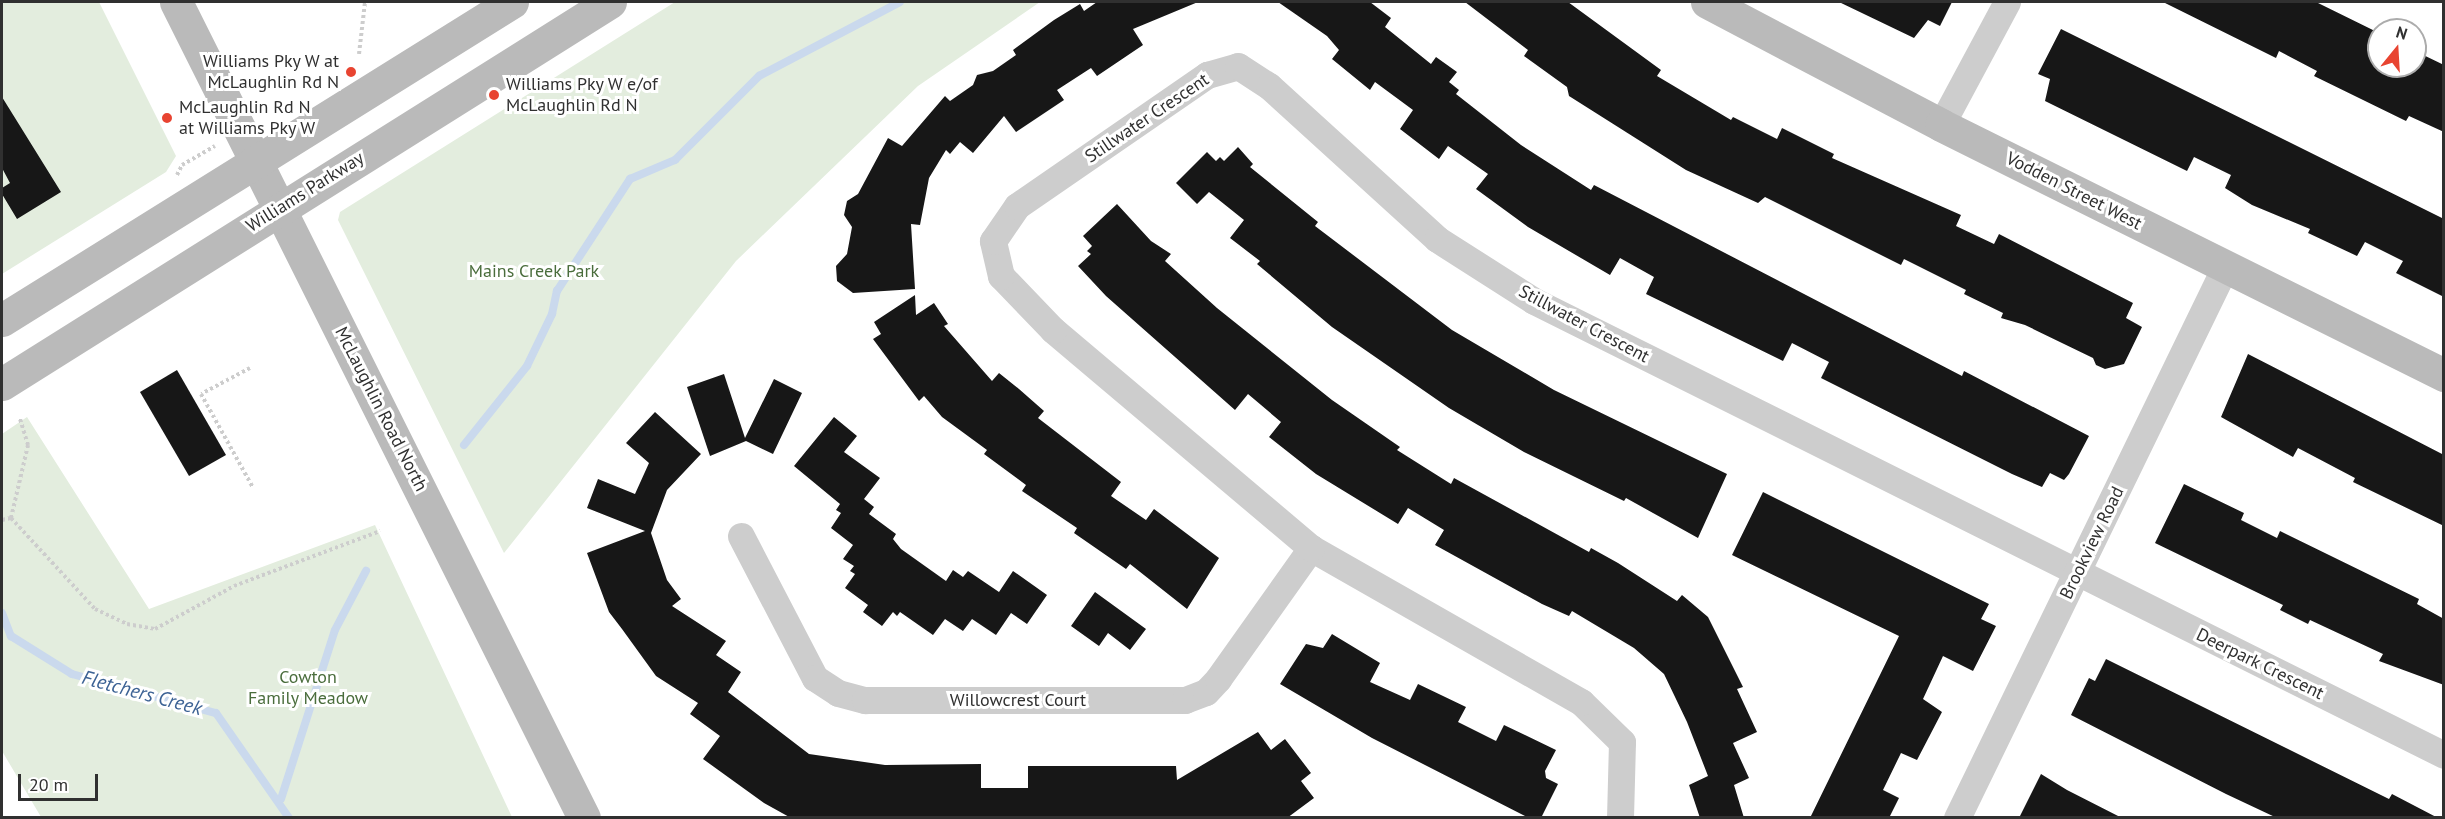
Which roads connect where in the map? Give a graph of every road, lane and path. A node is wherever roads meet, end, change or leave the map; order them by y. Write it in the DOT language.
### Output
graph roads {
  1 [pos="176,2"];
  2 [pos="365,2"];
  3 [pos="512,2"];
  4 [pos="610,2"];
  5 [pos="1707,2"];
  6 [pos="2007,2"];
  7 [pos="359,54"];
  8 [pos="1941,125"];
  9 [pos="257,162"];
  10 [pos="182,165"];
  11 [pos="180,171"];
  12 [pos="280,208"];
  13 [pos="2225,267"];
  14 [pos="2,320"];
  15 [pos="250,368"];
  16 [pos="2444,375"];
  17 [pos="2,384"];
  18 [pos="20,418"];
  19 [pos="254,488"];
  20 [pos="11,518"];
  21 [pos="2,520"];
  22 [pos="380,531"];
  23 [pos="741,536"];
  24 [pos="1311,548"];
  25 [pos="2077,573"];
  26 [pos="2444,755"];
  27 [pos="584,818"];
  28 [pos="1620,818"];
  29 [pos="1957,818"];
  1 -- 9 [label="main road, McLaughlin Road North"];
  2 -- 7 [label="path"];
  3 -- 9 [label="main road"];
  4 -- 12 [label="main road, Williams Parkway"];
  5 -- 8 [label="main road, Vodden Street West"];
  6 -- 8 [label="street"];
  8 -- 13 [label="main road, Vodden Street West"];
  9 -- 12 [label="main road, McLaughlin Road North"];
  9 -- 14 [label="main road"];
  10 -- 11 [label="path"];
  12 -- 17 [label="main road, Williams Parkway"];
  12 -- 27 [label="main road, McLaughlin Road North"];
  13 -- 16 [label="main road, Vodden Street West"];
  13 -- 25 [label="street, Brookview Road"];
  15 -- 19 [label="path"];
  18 -- 20 [label="path"];
  20 -- 21 [label="path"];
  20 -- 22 [label="path"];
  23 -- 24 [label="street, Willowcrest Court"];
  24 -- 25 [label="street, Stillwater Crescent"];
  24 -- 28 [label="street, Stillwater Crescent"];
  25 -- 26 [label="street, Deerpark Crescent"];
  25 -- 29 [label="street, Brookview Road"];
}
